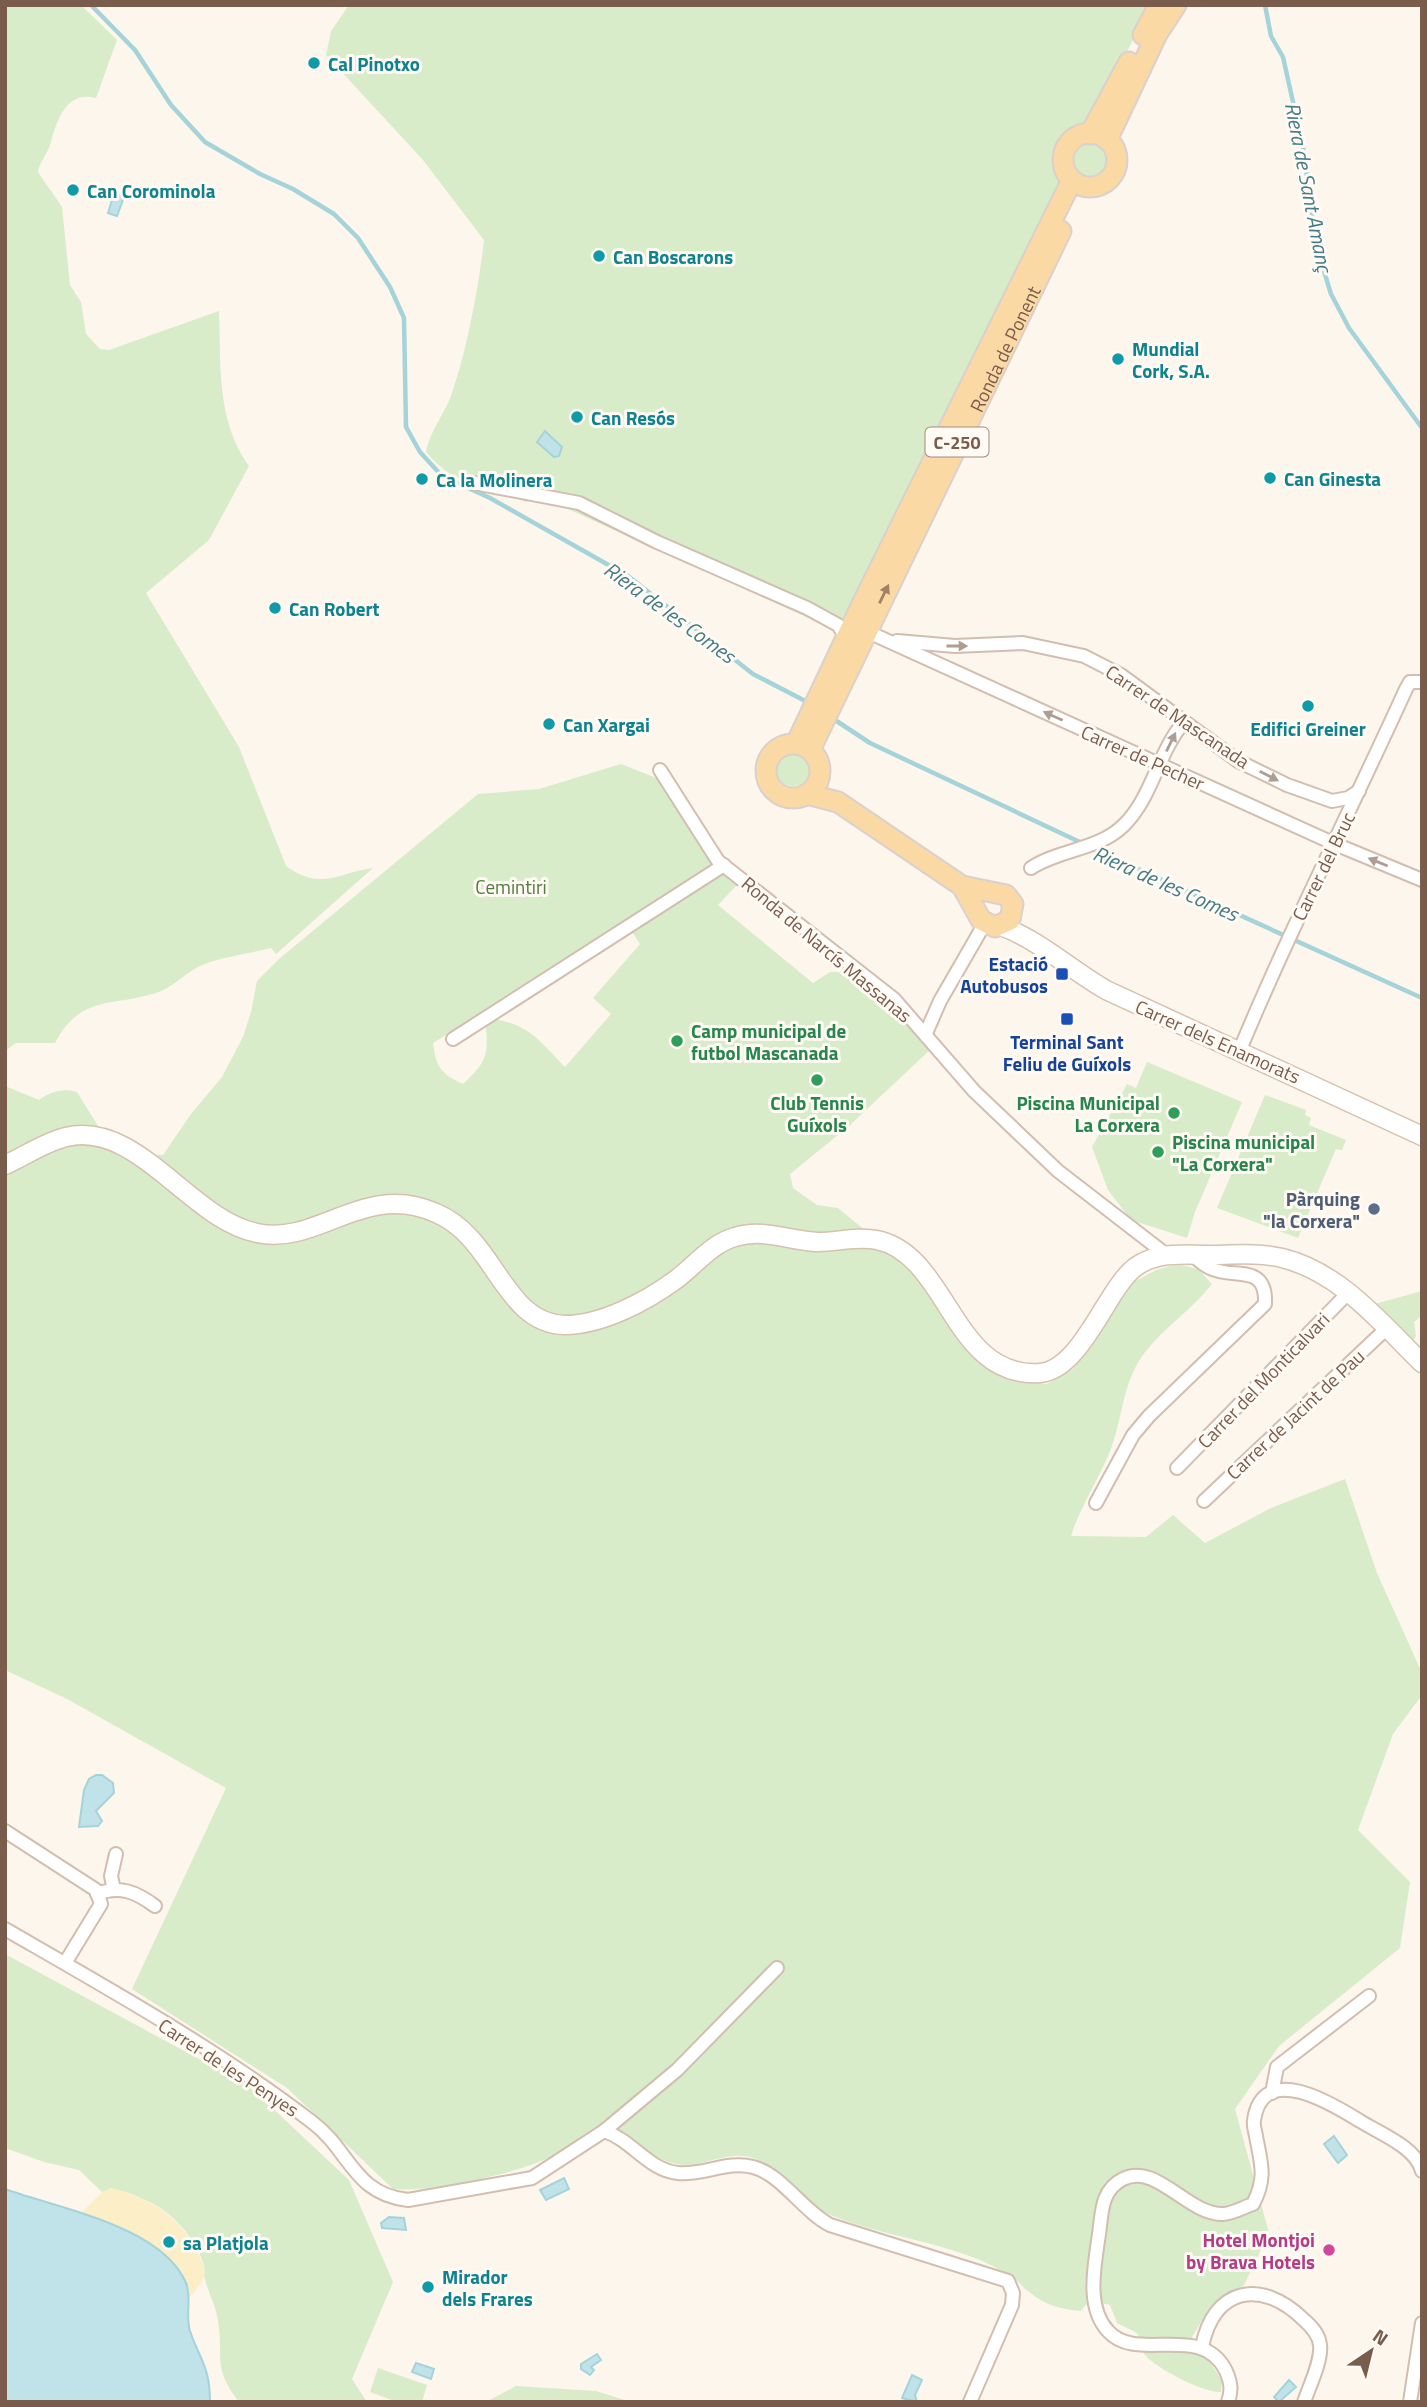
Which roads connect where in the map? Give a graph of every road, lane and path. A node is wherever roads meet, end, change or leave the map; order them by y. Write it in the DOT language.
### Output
graph roads {
  1 [pos="1159,5"];
  2 [pos="1176,5"];
  3 [pos="1098,137"];
  4 [pos="1078,183"];
  5 [pos="469,482"];
  6 [pos="855,631"];
  7 [pos="1416,682"];
  8 [pos="1184,722"];
  9 [pos="803,747"];
  10 [pos="1160,765"];
  11 [pos="660,770"];
  12 [pos="820,773"];
  13 [pos="1359,791"];
  14 [pos="807,794"];
  15 [pos="838,802"];
  16 [pos="1335,844"];
  17 [pos="724,865"];
  18 [pos="1031,868"];
  19 [pos="1422,880"];
  20 [pos="962,886"];
  21 [pos="990,893"];
  22 [pos="994,919"];
  23 [pos="926,1033"];
  24 [pos="453,1039"];
  25 [pos="1239,1052"];
  26 [pos="1422,1136"];
  27 [pos="5,1166"];
  28 [pos="1192,1255"];
  29 [pos="1168,1256"];
  30 [pos="1349,1292"];
  31 [pos="1387,1328"];
  32 [pos="1422,1363"];
  33 [pos="1177,1468"];
  34 [pos="1203,1501"];
  35 [pos="1096,1503"];
  36 [pos="5,1831"];
  37 [pos="116,1853"];
  38 [pos="114,1890"];
  39 [pos="97,1894"];
  40 [pos="155,1906"];
  41 [pos="5,1929"];
  42 [pos="65,1963"];
  43 [pos="778,1968"];
  44 [pos="1369,1996"];
  45 [pos="1272,2093"];
  46 [pos="604,2131"];
  47 [pos="1422,2171"];
  48 [pos="1422,2323"];
  49 [pos="1202,2347"];
  50 [pos="970,2402"];
  51 [pos="1228,2402"];
  52 [pos="1304,2402"];
  53 [pos="1410,2402"];
  1 -- 3 [label="main road"];
  2 -- 3 [label="main road"];
  3 -- 4 [label="main road"];
  3 -- 4 [label="main road"];
  4 -- 6 [label="main road, C-250"];
  5 -- 6 [label="street, Carrer de Pecher"];
  6 -- 8 [label="street, Carrer de Mascanada, one-way"];
  6 -- 9 [label="main road, C-250"];
  10 -- 6 [label="street, Carrer de Pecher, one-way"];
  7 -- 13 [label="street, Carrer del Bruc"];
  10 -- 8 [label="street, one-way"];
  8 -- 13 [label="street, Carrer de Mascanada, one-way"];
  9 -- 12 [label="main road"];
  9 -- 14 [label="main road"];
  10 -- 16 [label="street, Carrer de Pecher"];
  10 -- 18 [label="street"];
  11 -- 17 [label="street, Ronda de Narcís Massanas"];
  12 -- 14 [label="main road"];
  12 -- 15 [label="main road"];
  13 -- 16 [label="street, Carrer del Bruc"];
  14 -- 15 [label="main road"];
  15 -- 20 [label="main road"];
  19 -- 16 [label="street, Carrer de Pecher, one-way"];
  16 -- 25 [label="street, Carrer del Bruc"];
  17 -- 23 [label="street, Ronda de Narcís Massanas"];
  17 -- 24 [label="street"];
  20 -- 21 [label="main road"];
  20 -- 22 [label="main road"];
  21 -- 22 [label="main road"];
  21 -- 22 [label="main road"];
  22 -- 23 [label="street"];
  22 -- 25 [label="main road, Carrer dels Enamorats"];
  23 -- 29 [label="street, Ronda de Narcís Massanas"];
  25 -- 26 [label="main road, Carrer dels Enamorats"];
  27 -- 29 [label="main road"];
  28 -- 29 [label="main road"];
  28 -- 30 [label="main road"];
  28 -- 35 [label="street"];
  30 -- 31 [label="main road"];
  30 -- 33 [label="street, Carrer del Monticalvari"];
  31 -- 32 [label="main road"];
  31 -- 34 [label="street, Carrer de Jacint de Pau"];
  36 -- 39 [label="street"];
  37 -- 38 [label="street"];
  38 -- 39 [label="street"];
  38 -- 40 [label="street"];
  39 -- 42 [label="street"];
  41 -- 42 [label="street, Carrer de les Penyes"];
  42 -- 46 [label="street, Carrer de les Penyes"];
  43 -- 46 [label="street, Carrer de les Penyes"];
  44 -- 45 [label="street"];
  45 -- 47 [label="street"];
  45 -- 49 [label="street"];
  46 -- 50 [label="street"];
  48 -- 53 [label="street"];
  49 -- 51 [label="street"];
  49 -- 52 [label="street"];
}
